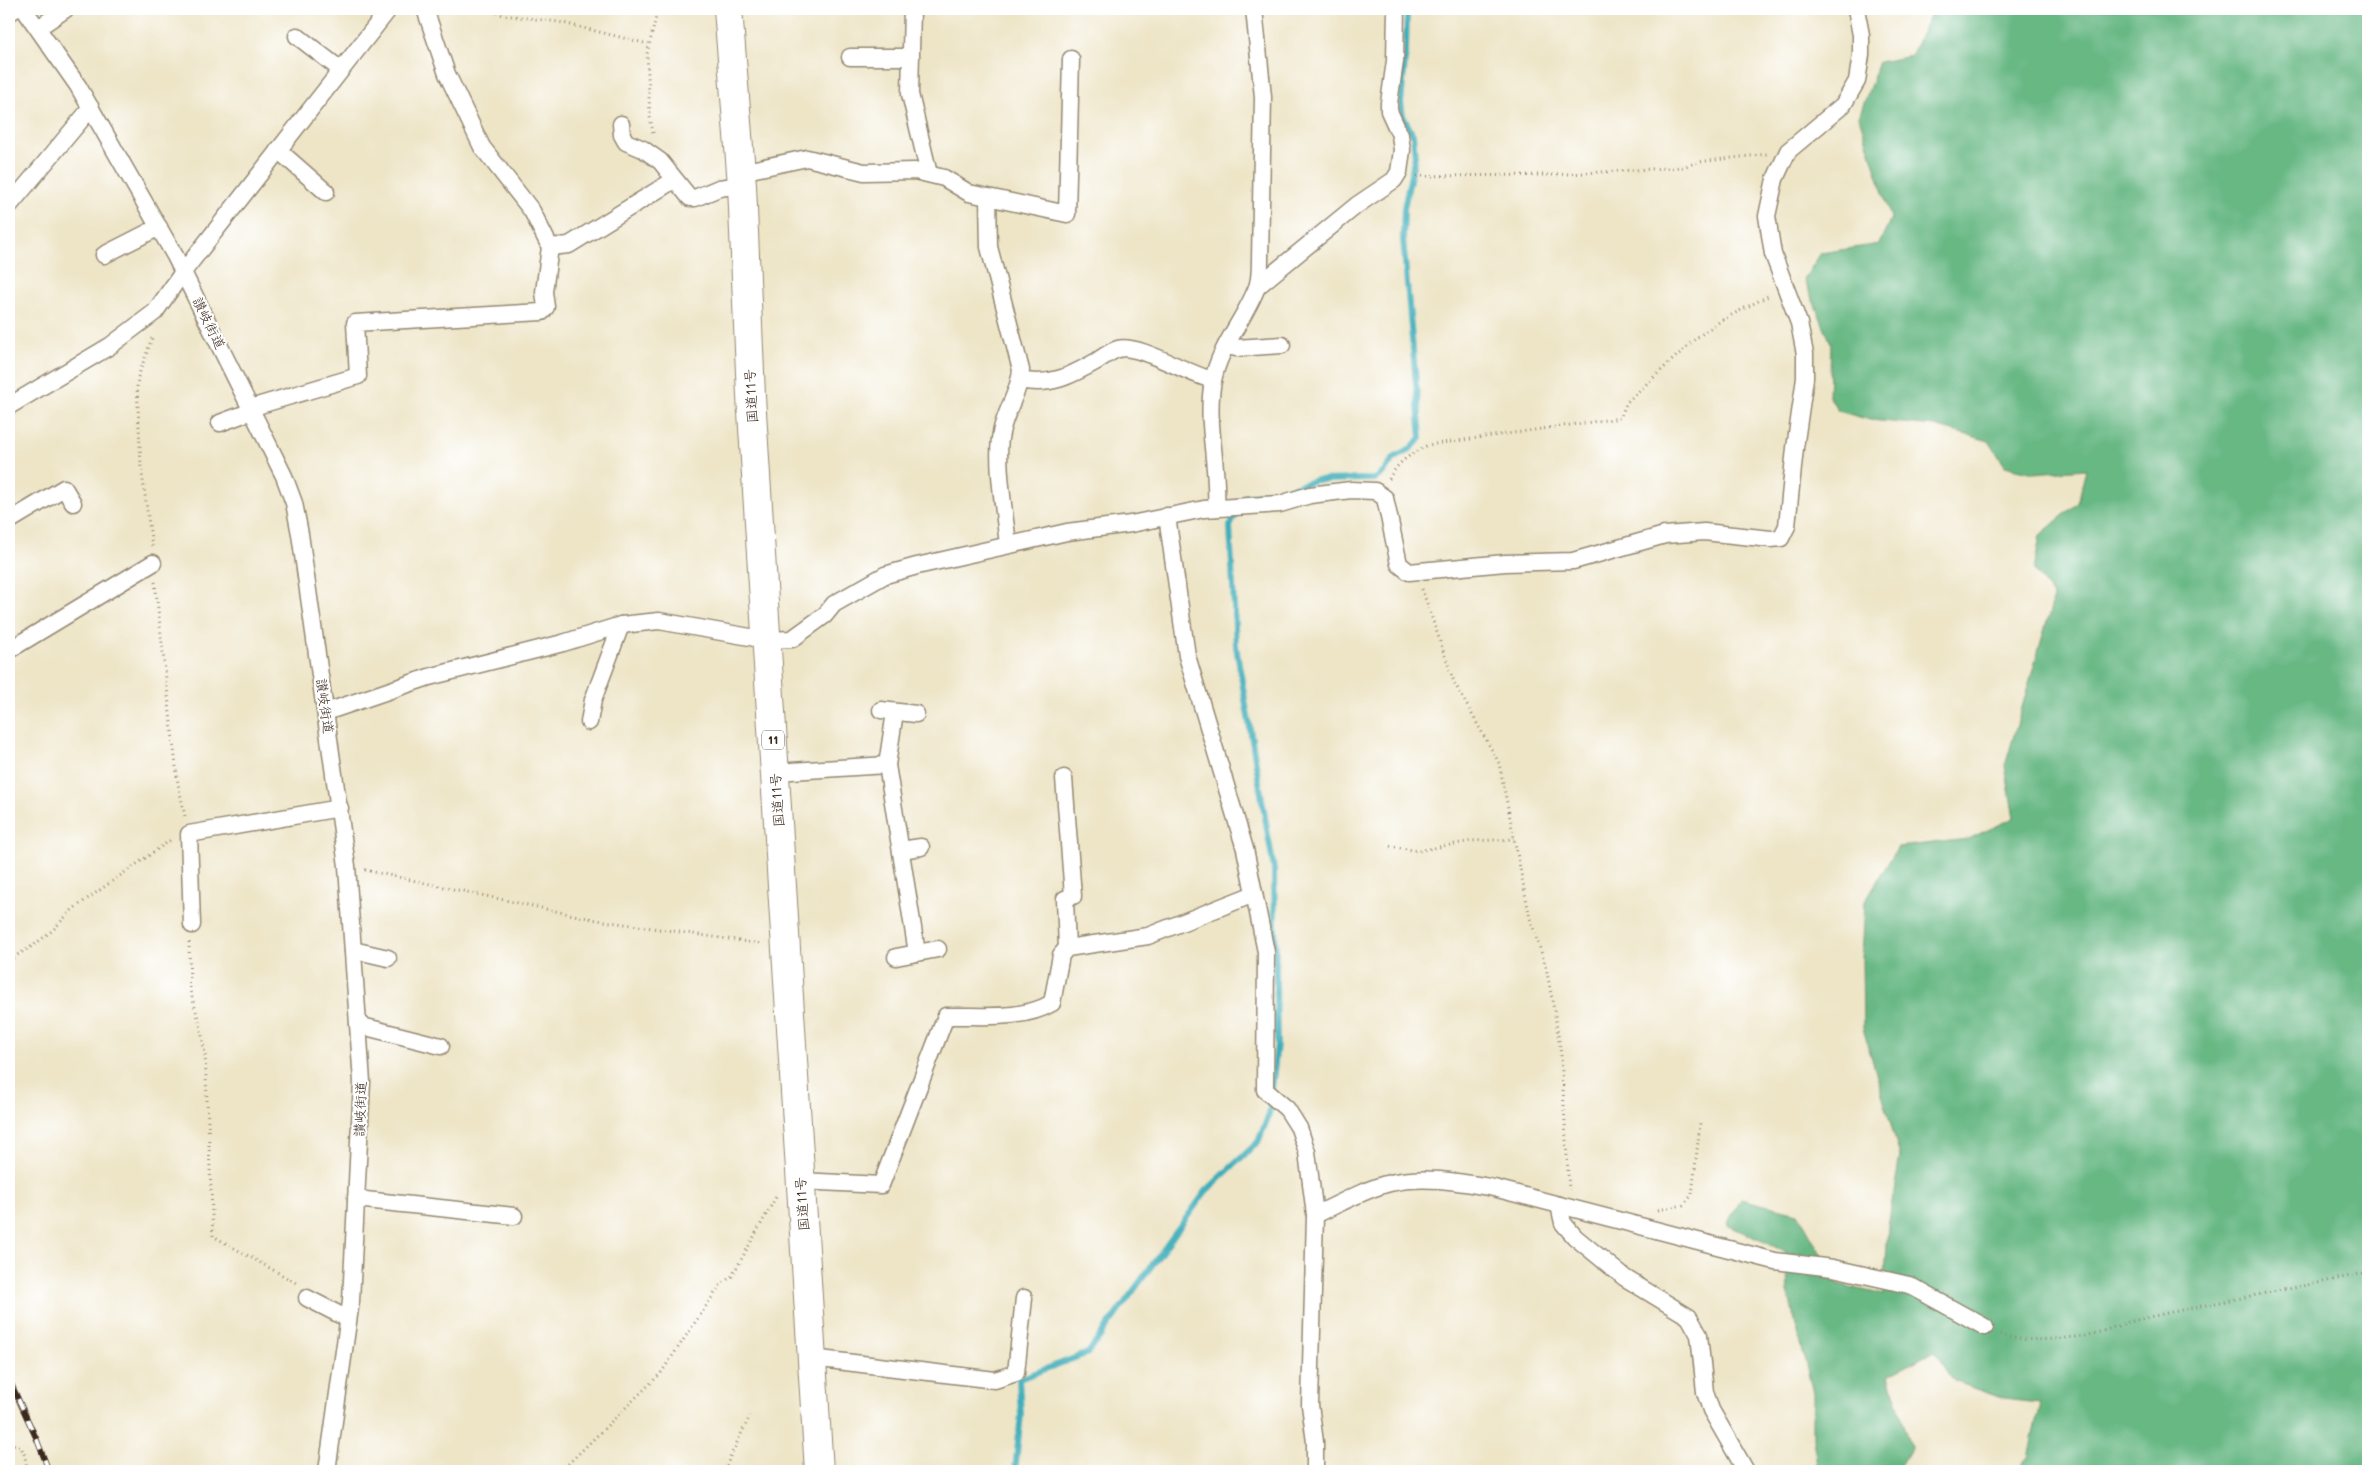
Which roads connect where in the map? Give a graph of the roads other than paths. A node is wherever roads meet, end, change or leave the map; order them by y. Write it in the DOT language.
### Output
graph roads {
  1 [pos="15,9"];
  2 [pos="24,9"];
  3 [pos="66,9"];
  4 [pos="389,9"];
  5 [pos="425,9"];
  6 [pos="728,9"];
  7 [pos="912,9"];
  8 [pos="1254,9"];
  9 [pos="1396,9"];
  10 [pos="1856,9"];
  11 [pos="9,13"];
  12 [pos="38,28"];
  13 [pos="297,36"];
  14 [pos="850,57"];
  15 [pos="911,57"];
  16 [pos="1071,58"];
  17 [pos="341,70"];
  18 [pos="91,108"];
  19 [pos="621,124"];
  20 [pos="278,150"];
  21 [pos="929,174"];
  22 [pos="741,178"];
  23 [pos="674,180"];
  24 [pos="326,192"];
  25 [pos="988,197"];
  26 [pos="9,206"];
  27 [pos="159,227"];
  28 [pos="550,247"];
  29 [pos="104,255"];
  30 [pos="184,272"];
  31 [pos="1258,286"];
  32 [pos="1282,345"];
  33 [pos="1226,346"];
  34 [pos="1021,380"];
  35 [pos="1213,380"];
  36 [pos="9,406"];
  37 [pos="251,410"];
  38 [pos="220,423"];
  39 [pos="73,504"];
  40 [pos="1216,508"];
  41 [pos="1167,516"];
  42 [pos="9,521"];
  43 [pos="1008,545"];
  44 [pos="153,563"];
  45 [pos="621,625"];
  46 [pos="766,640"];
  47 [pos="9,650"];
  48 [pos="326,712"];
  49 [pos="916,714"];
  50 [pos="589,722"];
  51 [pos="887,765"];
  52 [pos="775,772"];
  53 [pos="1064,778"];
  54 [pos="340,808"];
  55 [pos="921,847"];
  56 [pos="901,850"];
  57 [pos="1254,894"];
  58 [pos="192,925"];
  59 [pos="1067,948"];
  60 [pos="938,949"];
  61 [pos="353,950"];
  62 [pos="917,953"];
  63 [pos="896,957"];
  64 [pos="388,958"];
  65 [pos="358,1025"];
  66 [pos="440,1046"];
  67 [pos="800,1180"];
  68 [pos="356,1199"];
  69 [pos="1565,1206"];
  70 [pos="1315,1215"];
  71 [pos="514,1216"];
  72 [pos="307,1298"];
  73 [pos="1024,1298"];
  74 [pos="348,1319"];
  75 [pos="1985,1327"];
  76 [pos="812,1358"];
  77 [pos="327,1471"];
  78 [pos="819,1471"];
  79 [pos="1315,1471"];
  80 [pos="1746,1471"];
  1 -- 11 [label="street"];
  2 -- 12 [label="street, 讃岐街道"];
  3 -- 12 [label="street"];
  4 -- 17 [label="street"];
  5 -- 28 [label="street"];
  6 -- 22 [label="highway, 国道11号 / 11"];
  7 -- 15 [label="street"];
  8 -- 31 [label="street"];
  9 -- 31 [label="street"];
  10 -- 40 [label="street"];
  12 -- 18 [label="street, 讃岐街道"];
  13 -- 17 [label="street"];
  14 -- 15 [label="street"];
  15 -- 21 [label="street"];
  16 -- 25 [label="street"];
  17 -- 20 [label="street"];
  18 -- 26 [label="street"];
  18 -- 27 [label="street, 讃岐街道"];
  19 -- 23 [label="street"];
  20 -- 24 [label="street"];
  20 -- 30 [label="street"];
  21 -- 22 [label="street"];
  21 -- 25 [label="street"];
  22 -- 23 [label="street"];
  22 -- 46 [label="highway, 国道11号 / 11"];
  23 -- 28 [label="street"];
  25 -- 34 [label="street"];
  27 -- 29 [label="street"];
  27 -- 30 [label="street, 讃岐街道"];
  28 -- 37 [label="street"];
  30 -- 36 [label="street"];
  30 -- 37 [label="street, 讃岐街道"];
  31 -- 33 [label="street"];
  32 -- 33 [label="street"];
  33 -- 35 [label="street"];
  34 -- 35 [label="street"];
  34 -- 43 [label="street"];
  35 -- 40 [label="street"];
  37 -- 38 [label="street"];
  37 -- 48 [label="street, 讃岐街道"];
  39 -- 42 [label="street"];
  40 -- 41 [label="street"];
  41 -- 43 [label="street"];
  41 -- 57 [label="street"];
  43 -- 46 [label="street"];
  44 -- 47 [label="street"];
  45 -- 46 [label="street"];
  45 -- 48 [label="street"];
  45 -- 50 [label="street"];
  46 -- 52 [label="highway, 国道11号 / 11"];
  48 -- 54 [label="street, 讃岐街道"];
  49 -- 51 [label="street"];
  51 -- 52 [label="street"];
  51 -- 56 [label="street"];
  52 -- 67 [label="highway, 国道11号 / 11"];
  53 -- 59 [label="street"];
  54 -- 58 [label="street"];
  54 -- 61 [label="street, 讃岐街道"];
  55 -- 56 [label="street"];
  56 -- 62 [label="street"];
  57 -- 59 [label="street"];
  57 -- 70 [label="street"];
  59 -- 67 [label="street"];
  60 -- 62 [label="street"];
  61 -- 64 [label="street"];
  61 -- 65 [label="street, 讃岐街道"];
  62 -- 63 [label="street"];
  65 -- 66 [label="street"];
  65 -- 68 [label="street, 讃岐街道"];
  67 -- 76 [label="highway, 国道11号 / 11"];
  68 -- 71 [label="street"];
  68 -- 74 [label="street, 讃岐街道"];
  69 -- 70 [label="street"];
  69 -- 75 [label="street"];
  69 -- 80 [label="street"];
  70 -- 79 [label="street"];
  72 -- 74 [label="street"];
  73 -- 76 [label="street"];
  74 -- 77 [label="street, 讃岐街道"];
  76 -- 78 [label="highway, 国道11号 / 11"];
}
